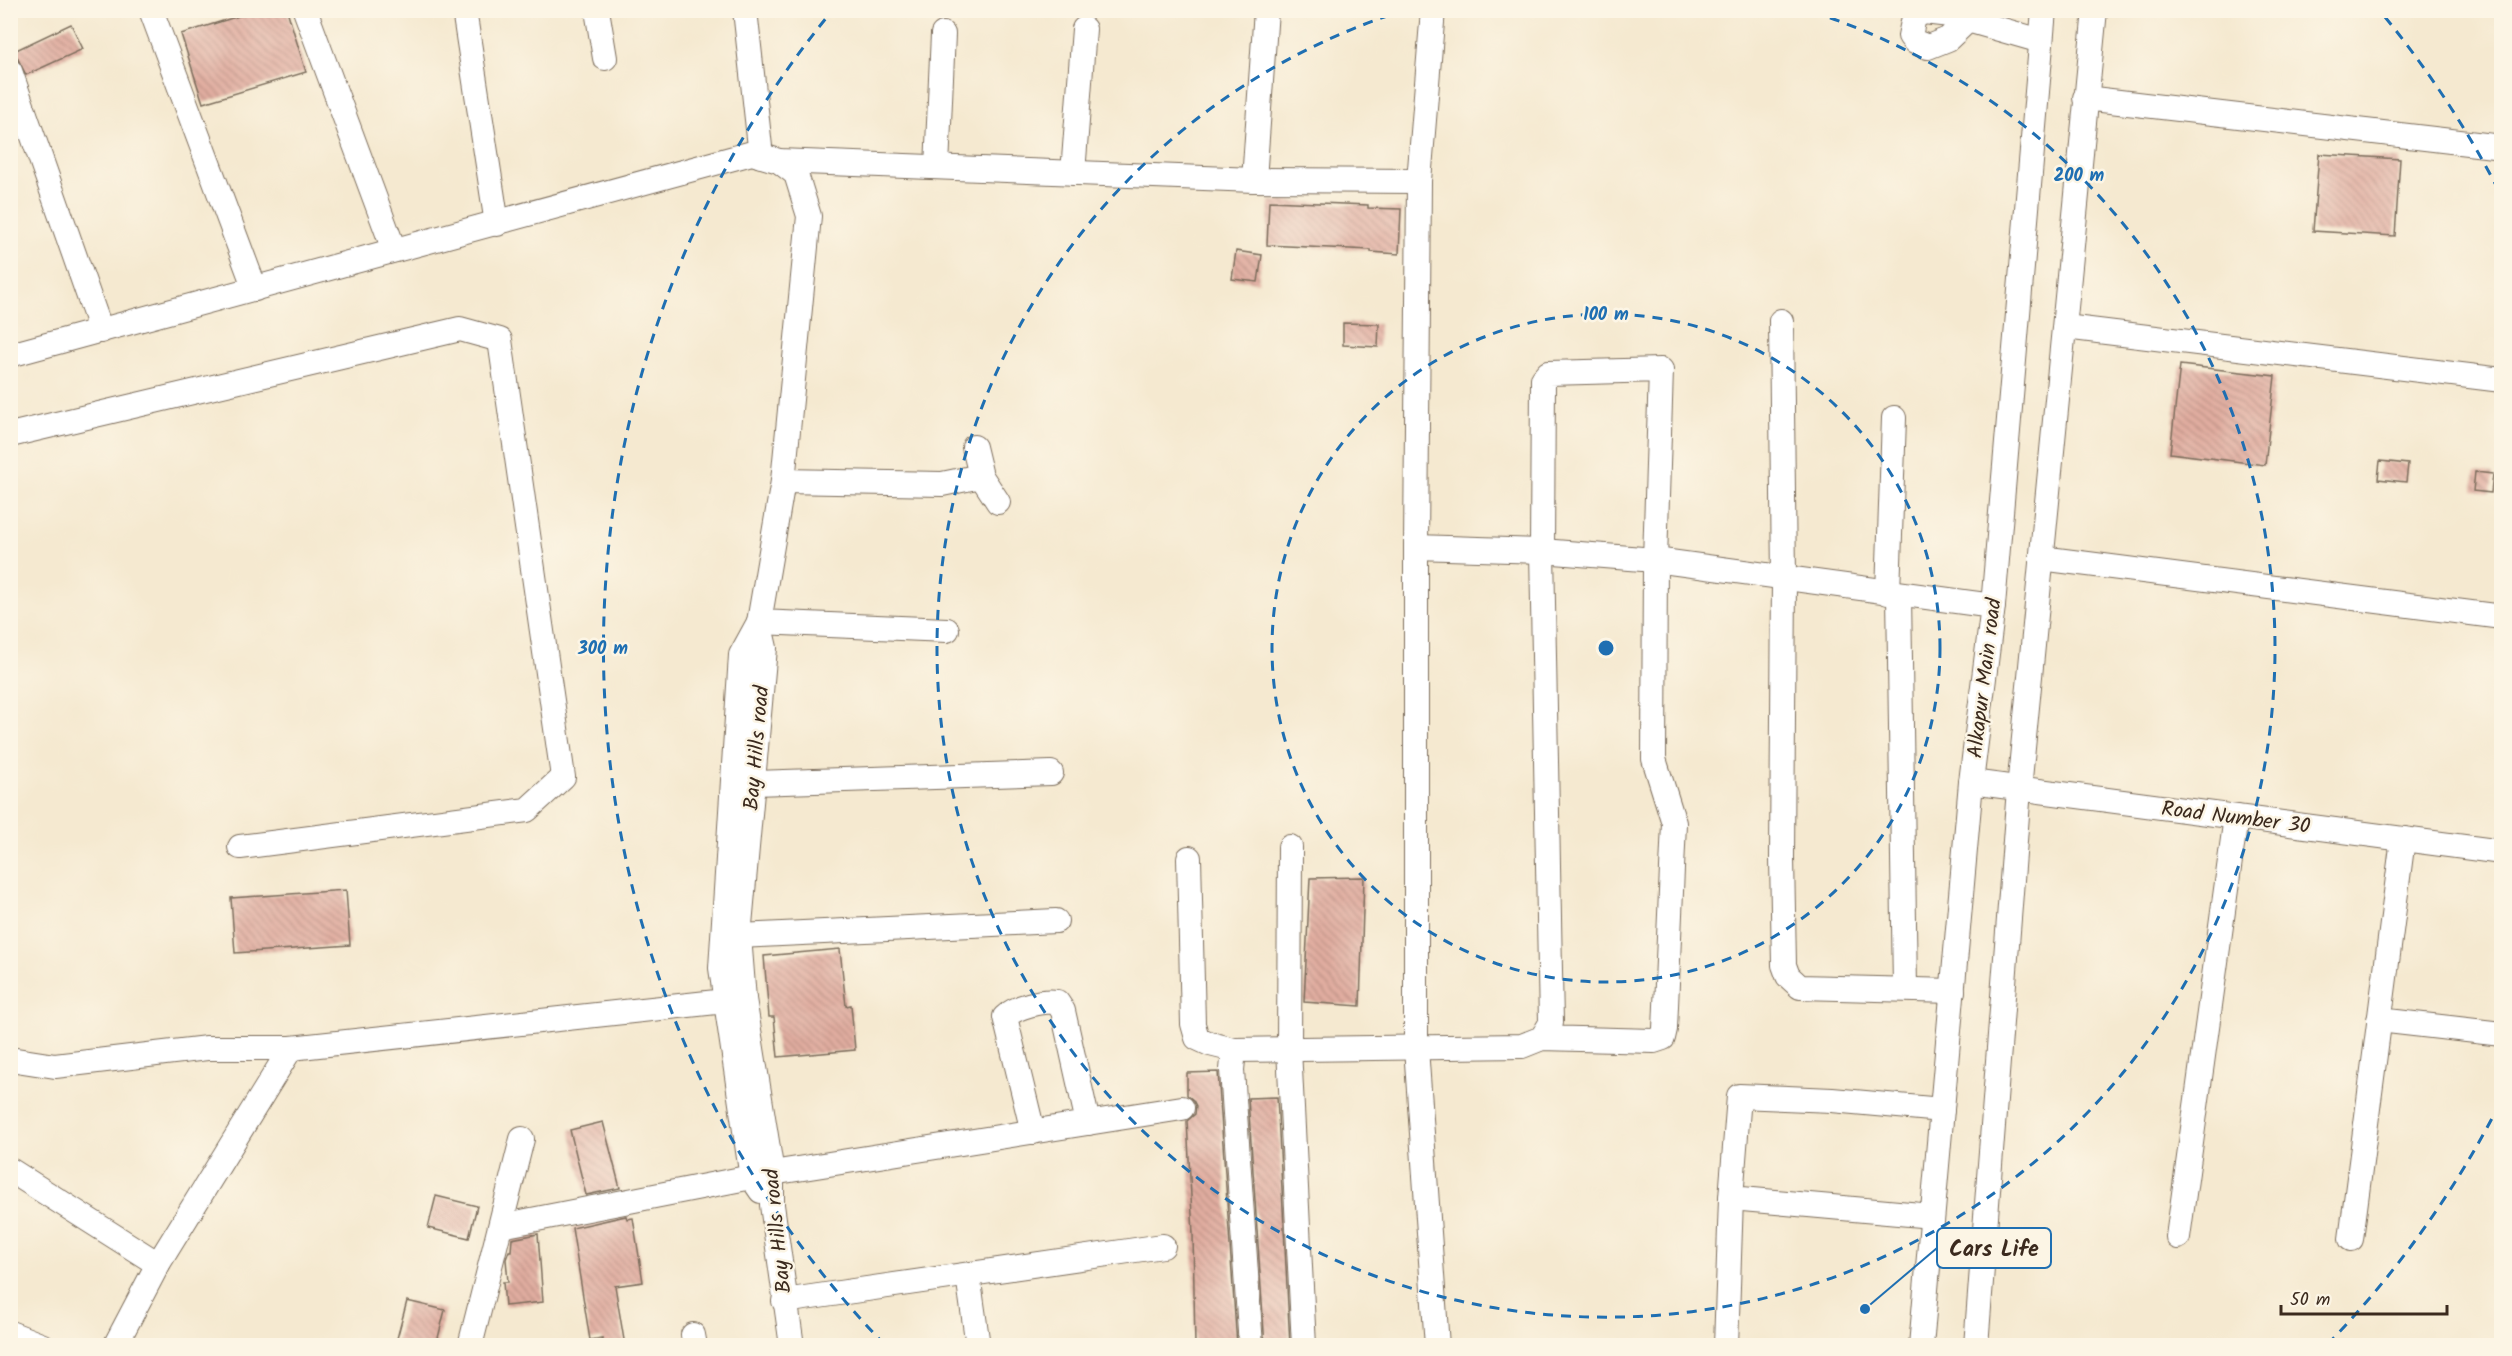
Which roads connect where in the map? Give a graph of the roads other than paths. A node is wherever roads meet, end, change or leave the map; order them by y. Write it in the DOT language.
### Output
graph roads {
  1 [pos="151,10"];
  2 [pos="305,10"];
  3 [pos="464,10"];
  4 [pos="597,10"];
  5 [pos="745,10"];
  6 [pos="1266,10"];
  7 [pos="1434,10"];
  8 [pos="2044,10"];
  9 [pos="2096,10"];
  10 [pos="1968,20"];
  11 [pos="1084,29"];
  12 [pos="943,34"];
  13 [pos="2041,41"];
  14 [pos="605,58"];
  15 [pos="10,71"];
  16 [pos="2085,98"];
  17 [pos="2502,147"];
  18 [pos="770,159"];
  19 [pos="937,167"];
  20 [pos="1073,173"];
  21 [pos="1254,180"];
  22 [pos="1419,182"];
  23 [pos="497,224"];
  24 [pos="394,250"];
  25 [pos="255,289"];
  26 [pos="1781,321"];
  27 [pos="2065,327"];
  28 [pos="101,331"];
  29 [pos="10,355"];
  30 [pos="2502,380"];
  31 [pos="1894,418"];
  32 [pos="10,435"];
  33 [pos="974,447"];
  34 [pos="981,476"];
  35 [pos="783,482"];
  36 [pos="998,502"];
  37 [pos="1416,547"];
  38 [pos="1542,551"];
  39 [pos="2041,558"];
  40 [pos="1655,560"];
  41 [pos="1784,578"];
  42 [pos="1894,594"];
  43 [pos="1993,606"];
  44 [pos="2502,616"];
  45 [pos="759,622"];
  46 [pos="946,630"];
  47 [pos="1051,773"];
  48 [pos="1971,782"];
  49 [pos="754,783"];
  50 [pos="2019,789"];
  51 [pos="2236,817"];
  52 [pos="2403,839"];
  53 [pos="240,847"];
  54 [pos="1290,847"];
  55 [pos="2502,852"];
  56 [pos="1190,858"];
  57 [pos="1056,921"];
  58 [pos="739,936"];
  59 [pos="1905,988"];
  60 [pos="1953,991"];
  61 [pos="735,1000"];
  62 [pos="2379,1020"];
  63 [pos="2502,1034"];
  64 [pos="1542,1038"];
  65 [pos="291,1048"];
  66 [pos="1416,1048"];
  67 [pos="1289,1049"];
  68 [pos="1234,1050"];
  69 [pos="10,1059"];
  70 [pos="1182,1108"];
  71 [pos="1942,1110"];
  72 [pos="1088,1123"];
  73 [pos="1033,1132"];
  74 [pos="522,1138"];
  75 [pos="10,1170"];
  76 [pos="762,1175"];
  77 [pos="1731,1198"];
  78 [pos="1932,1216"];
  79 [pos="501,1226"];
  80 [pos="2178,1237"];
  81 [pos="2351,1239"];
  82 [pos="1162,1246"];
  83 [pos="158,1264"];
  84 [pos="968,1275"];
  85 [pos="784,1301"];
  86 [pos="10,1333"];
  87 [pos="43,1346"];
  88 [pos="115,1346"];
  89 [pos="470,1346"];
  90 [pos="792,1346"];
  91 [pos="978,1346"];
  92 [pos="1251,1346"];
  93 [pos="1305,1346"];
  94 [pos="1437,1346"];
  95 [pos="1726,1346"];
  96 [pos="1921,1346"];
  97 [pos="1976,1346"];
  1 -- 25 [label="street"];
  2 -- 24 [label="street"];
  3 -- 23 [label="street"];
  4 -- 14 [label="street"];
  5 -- 18 [label="street"];
  6 -- 21 [label="street"];
  7 -- 22 [label="street"];
  8 -- 13 [label="street, Alkapur Main road"];
  9 -- 16 [label="street, Alkapur Main road"];
  10 -- 13 [label="street"];
  11 -- 20 [label="street"];
  12 -- 19 [label="street"];
  13 -- 43 [label="street, Alkapur Main road"];
  15 -- 28 [label="street"];
  16 -- 17 [label="street"];
  16 -- 27 [label="street, Alkapur Main road"];
  18 -- 19 [label="street"];
  18 -- 23 [label="street"];
  18 -- 35 [label="street, Bay Hills road"];
  19 -- 20 [label="street"];
  20 -- 21 [label="street"];
  21 -- 22 [label="street"];
  22 -- 37 [label="street"];
  23 -- 24 [label="street"];
  24 -- 25 [label="street"];
  25 -- 28 [label="street"];
  26 -- 41 [label="street"];
  27 -- 30 [label="street"];
  27 -- 39 [label="street, Alkapur Main road"];
  28 -- 29 [label="street"];
  31 -- 42 [label="street"];
  32 -- 53 [label="street"];
  33 -- 34 [label="street"];
  34 -- 35 [label="street"];
  34 -- 36 [label="street"];
  35 -- 45 [label="street, Bay Hills road"];
  37 -- 38 [label="street"];
  37 -- 66 [label="street"];
  38 -- 40 [label="street"];
  38 -- 40 [label="street"];
  38 -- 64 [label="street"];
  39 -- 44 [label="street"];
  39 -- 50 [label="street, Alkapur Main road"];
  40 -- 41 [label="street"];
  40 -- 64 [label="street"];
  41 -- 42 [label="street"];
  41 -- 59 [label="street"];
  42 -- 43 [label="street"];
  42 -- 59 [label="street"];
  43 -- 48 [label="street, Alkapur Main road"];
  45 -- 46 [label="street"];
  45 -- 49 [label="street, Bay Hills road"];
  45 -- 61 [label="street"];
  47 -- 49 [label="street"];
  48 -- 50 [label="street, Road Number 30"];
  48 -- 60 [label="street, Alkapur Main road"];
  49 -- 58 [label="street, Bay Hills road"];
  50 -- 51 [label="street, Road Number 30"];
  50 -- 97 [label="street, Alkapur Main road"];
  51 -- 52 [label="street, Road Number 30"];
  51 -- 80 [label="street"];
  52 -- 55 [label="street, Road Number 30"];
  52 -- 62 [label="street"];
  54 -- 67 [label="street"];
  56 -- 68 [label="street"];
  57 -- 58 [label="street"];
  58 -- 61 [label="street, Bay Hills road"];
  59 -- 60 [label="street"];
  60 -- 71 [label="street, Alkapur Main road"];
  61 -- 65 [label="street"];
  61 -- 76 [label="street"];
  62 -- 63 [label="street"];
  62 -- 81 [label="street"];
  64 -- 66 [label="street"];
  65 -- 69 [label="street"];
  65 -- 83 [label="street"];
  66 -- 67 [label="street"];
  66 -- 94 [label="street"];
  67 -- 68 [label="street"];
  67 -- 93 [label="street"];
  68 -- 92 [label="street"];
  70 -- 72 [label="street"];
  71 -- 77 [label="street"];
  71 -- 78 [label="street, Alkapur Main road"];
  72 -- 73 [label="street"];
  72 -- 73 [label="street"];
  73 -- 76 [label="street"];
  74 -- 79 [label="street"];
  75 -- 83 [label="street"];
  76 -- 79 [label="street"];
  76 -- 85 [label="street, Bay Hills road"];
  77 -- 78 [label="street"];
  77 -- 95 [label="street"];
  78 -- 96 [label="street, Alkapur Main road"];
  79 -- 89 [label="street"];
  82 -- 84 [label="street"];
  83 -- 88 [label="street"];
  84 -- 85 [label="street"];
  84 -- 91 [label="street"];
  85 -- 90 [label="street, Bay Hills road"];
  86 -- 87 [label="street"];
}
